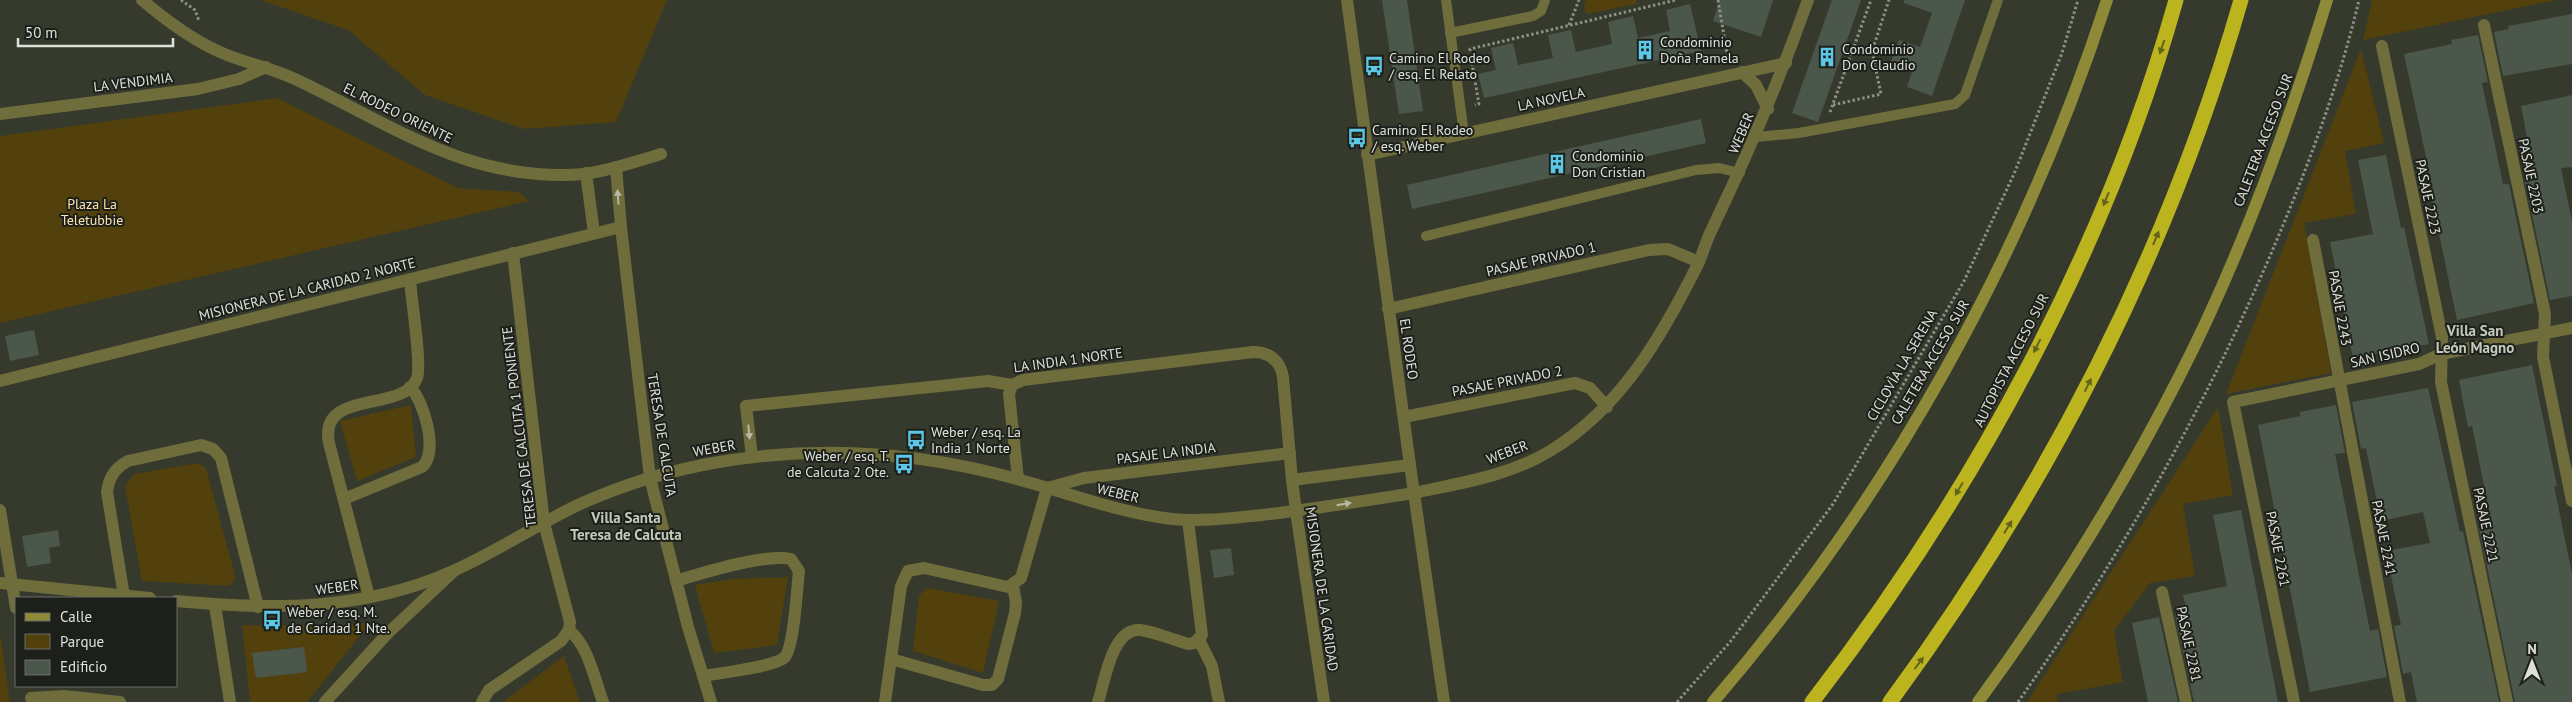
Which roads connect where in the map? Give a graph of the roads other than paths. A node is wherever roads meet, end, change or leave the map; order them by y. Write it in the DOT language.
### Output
graph roads {
  1 [pos="142,0"];
  2 [pos="1347,0"];
  3 [pos="1446,0"];
  4 [pos="1545,0"];
  5 [pos="1808,0"];
  6 [pos="1998,0"];
  7 [pos="2107,0"];
  8 [pos="2176,0"];
  9 [pos="2241,0"];
  10 [pos="2327,0"];
  11 [pos="2484,25"];
  12 [pos="1450,33"];
  13 [pos="2382,46"];
  14 [pos="1786,63"];
  15 [pos="266,67"];
  16 [pos="1736,74"];
  17 [pos="1768,109"];
  18 [pos="0,114"];
  19 [pos="1464,134"];
  20 [pos="1756,137"];
  21 [pos="661,154"];
  22 [pos="1367,155"];
  23 [pos="616,167"];
  24 [pos="1740,173"];
  25 [pos="586,174"];
  26 [pos="620,227"];
  27 [pos="594,233"];
  28 [pos="1426,236"];
  29 [pos="2313,240"];
  30 [pos="514,253"];
  31 [pos="1698,262"];
  32 [pos="410,279"];
  33 [pos="1388,309"];
  34 [pos="2572,328"];
  35 [pos="2544,334"];
  36 [pos="2441,354"];
  37 [pos="1274,358"];
  38 [pos="0,381"];
  39 [pos="2338,381"];
  40 [pos="1012,385"];
  41 [pos="410,387"];
  42 [pos="2233,402"];
  43 [pos="1607,407"];
  44 [pos="1404,417"];
  45 [pos="1290,453"];
  46 [pos="752,457"];
  47 [pos="1410,465"];
  48 [pos="650,478"];
  49 [pos="1018,479"];
  50 [pos="1292,480"];
  51 [pos="1047,488"];
  52 [pos="1414,494"];
  53 [pos="344,499"];
  54 [pos="2572,501"];
  55 [pos="0,510"];
  56 [pos="1296,511"];
  57 [pos="1188,520"];
  58 [pos="544,523"];
  59 [pos="454,571"];
  60 [pos="676,581"];
  61 [pos="6,584"];
  62 [pos="1013,586"];
  63 [pos="2162,592"];
  64 [pos="124,596"];
  65 [pos="137,597"];
  66 [pos="370,597"];
  67 [pos="178,601"];
  68 [pos="215,605"];
  69 [pos="15,606"];
  70 [pos="258,607"];
  71 [pos="569,630"];
  72 [pos="1199,640"];
  73 [pos="891,659"];
  74 [pos="703,676"];
  75 [pos="30,695"];
  76 [pos="120,702"];
  77 [pos="230,702"];
  78 [pos="326,702"];
  79 [pos="482,702"];
  80 [pos="603,702"];
  81 [pos="711,702"];
  82 [pos="885,702"];
  83 [pos="1098,702"];
  84 [pos="1219,702"];
  85 [pos="1324,702"];
  86 [pos="1444,702"];
  87 [pos="1713,702"];
  88 [pos="1812,702"];
  89 [pos="1890,702"];
  90 [pos="1978,702"];
  91 [pos="2186,702"];
  92 [pos="2294,702"];
  93 [pos="2400,702"];
  94 [pos="2507,702"];
  1 -- 15 [label="street, EL RODEO ORIENTE"];
  2 -- 22 [label="street, EL RODEO"];
  3 -- 12 [label="lane"];
  4 -- 12 [label="lane"];
  5 -- 14 [label="street, WEBER"];
  6 -- 20 [label="lane"];
  7 -- 87 [label="main road, CALETERA ACCESO SUR"];
  8 -- 88 [label="highway, AUTOPISTA ACCESO SUR, one-way"];
  89 -- 9 [label="highway, one-way"];
  10 -- 90 [label="main road, CALETERA ACCESO SUR"];
  11 -- 35 [label="street, PASAJE 2203"];
  12 -- 19 [label="lane"];
  13 -- 36 [label="street, PASAJE 2223"];
  14 -- 16 [label="street, LA NOVELA"];
  14 -- 17 [label="street, WEBER"];
  15 -- 18 [label="street, LA VENDIMIA"];
  15 -- 25 [label="street, EL RODEO ORIENTE"];
  16 -- 17 [label="street"];
  16 -- 19 [label="street, LA NOVELA"];
  17 -- 20 [label="street, WEBER"];
  19 -- 22 [label="street, LA NOVELA"];
  20 -- 24 [label="street, WEBER"];
  21 -- 23 [label="street, EL RODEO ORIENTE"];
  22 -- 33 [label="street, EL RODEO"];
  23 -- 25 [label="street, EL RODEO ORIENTE"];
  26 -- 23 [label="street, TERESA DE CALCUTA, one-way"];
  24 -- 28 [label="lane"];
  24 -- 31 [label="street, WEBER"];
  25 -- 27 [label="street"];
  26 -- 27 [label="street, MISIONERA DE LA CARIDAD 2 NORTE"];
  26 -- 48 [label="street, TERESA DE CALCUTA"];
  27 -- 30 [label="street, MISIONERA DE LA CARIDAD 2 NORTE"];
  29 -- 39 [label="street, PASAJE 2243"];
  30 -- 32 [label="street, MISIONERA DE LA CARIDAD 2 NORTE"];
  30 -- 58 [label="street, TERESA DE CALCUTA 1 PONIENTE"];
  31 -- 33 [label="street, PASAJE PRIVADO 1"];
  31 -- 43 [label="street, WEBER"];
  32 -- 38 [label="street, MISIONERA DE LA CARIDAD 2 NORTE"];
  32 -- 41 [label="street"];
  33 -- 44 [label="street, EL RODEO"];
  34 -- 35 [label="street, SAN ISIDRO"];
  35 -- 36 [label="street, SAN ISIDRO"];
  35 -- 54 [label="street, PASAJE 2203"];
  36 -- 39 [label="street, SAN ISIDRO"];
  36 -- 94 [label="street, PASAJE 2221"];
  37 -- 40 [label="street, LA INDIA 1 NORTE"];
  37 -- 45 [label="street, MISIONERA DE LA CARIDAD"];
  39 -- 42 [label="street, SAN ISIDRO"];
  39 -- 93 [label="street, PASAJE 2241"];
  40 -- 46 [label="street, LA INDIA 1 NORTE, one-way"];
  40 -- 49 [label="street"];
  41 -- 53 [label="street"];
  41 -- 53 [label="street"];
  42 -- 92 [label="street, PASAJE 2261"];
  43 -- 44 [label="street, PASAJE PRIVADO 2"];
  43 -- 52 [label="street, WEBER"];
  44 -- 47 [label="street, EL RODEO"];
  45 -- 50 [label="street, MISIONERA DE LA CARIDAD"];
  45 -- 51 [label="street, PASAJE LA INDIA"];
  46 -- 48 [label="street, WEBER"];
  46 -- 49 [label="street, WEBER"];
  47 -- 50 [label="street"];
  47 -- 52 [label="street, EL RODEO"];
  48 -- 58 [label="street, WEBER"];
  48 -- 60 [label="street, TERESA DE CALCUTA"];
  49 -- 51 [label="street, WEBER"];
  50 -- 56 [label="street, MISIONERA DE LA CARIDAD"];
  51 -- 57 [label="street, WEBER"];
  51 -- 62 [label="street"];
  56 -- 52 [label="street, WEBER, one-way"];
  52 -- 86 [label="street, EL RODEO"];
  53 -- 66 [label="street"];
  55 -- 61 [label="street"];
  56 -- 57 [label="street, WEBER"];
  56 -- 85 [label="street, MISIONERA DE LA CARIDAD"];
  57 -- 72 [label="street"];
  58 -- 59 [label="street, WEBER"];
  58 -- 71 [label="street, TERESA DE CALCUTA 1 PONIENTE"];
  59 -- 66 [label="street, WEBER"];
  59 -- 78 [label="street"];
  60 -- 74 [label="street, TERESA DE CALCUTA"];
  60 -- 74 [label="street"];
  61 -- 64 [label="street"];
  61 -- 69 [label="street"];
  62 -- 73 [label="street"];
  62 -- 73 [label="street"];
  63 -- 91 [label="street, PASAJE 2281"];
  64 -- 65 [label="street"];
  64 -- 70 [label="street"];
  66 -- 70 [label="street, WEBER"];
  67 -- 68 [label="street, WEBER"];
  68 -- 70 [label="street, WEBER"];
  68 -- 77 [label="street"];
  71 -- 79 [label="street"];
  71 -- 80 [label="street"];
  72 -- 83 [label="street"];
  72 -- 84 [label="street"];
  73 -- 82 [label="street"];
  74 -- 81 [label="street, TERESA DE CALCUTA"];
  75 -- 76 [label="street"];
}
